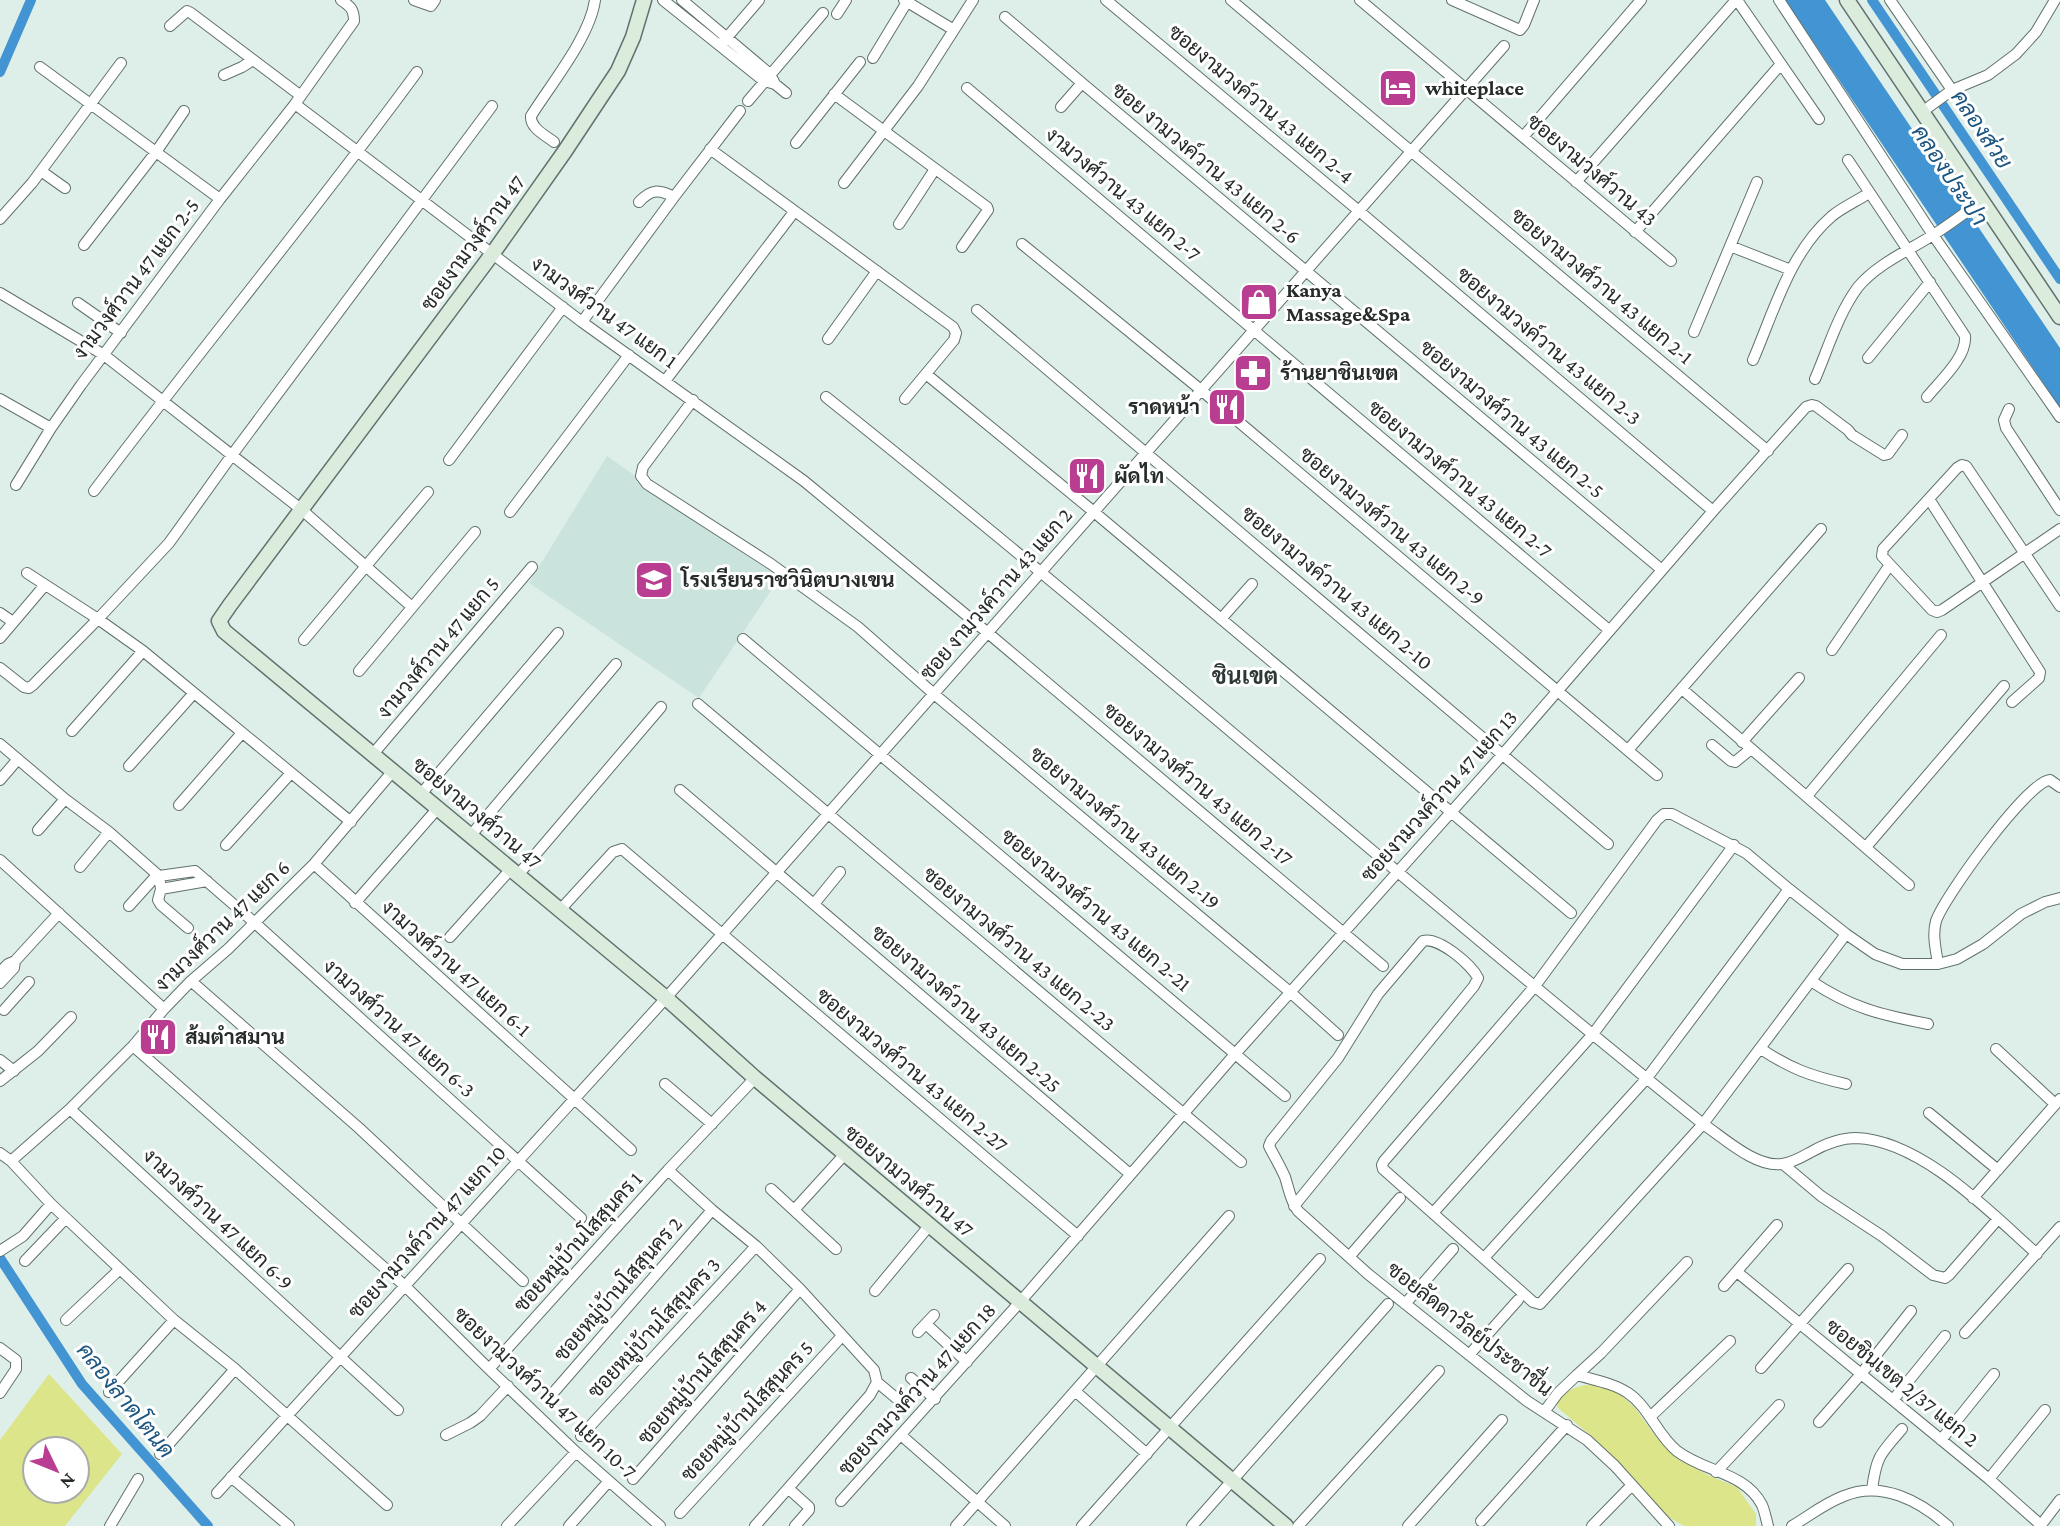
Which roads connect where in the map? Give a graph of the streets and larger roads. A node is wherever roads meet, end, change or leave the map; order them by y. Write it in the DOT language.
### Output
graph roads {
  1 [pos="341,0"];
  2 [pos="414,0"];
  3 [pos="435,0"];
  4 [pos="595,0"];
  5 [pos="644,0"];
  6 [pos="663,0"];
  7 [pos="759,0"];
  8 [pos="846,0"];
  9 [pos="973,0"];
  10 [pos="1106,0"];
  11 [pos="1231,0"];
  12 [pos="1360,0"];
  13 [pos="1452,0"];
  14 [pos="1534,0"];
  15 [pos="1641,0"];
  16 [pos="1737,0"];
  17 [pos="1779,0"];
  18 [pos="1847,0"];
  19 [pos="1890,0"];
  20 [pos="2055,0"];
  21 [pos="906,1"];
  22 [pos="1463,2"];
  23 [pos="679,3"];
  24 [pos="823,13"];
  25 [pos="837,14"];
  26 [pos="1006,17"];
  27 [pos="170,26"];
  28 [pos="954,30"];
  29 [pos="724,41"];
  30 [pos="1504,46"];
  31 [pos="873,58"];
  32 [pos="253,60"];
  33 [pos="860,62"];
  34 [pos="121,63"];
  35 [pos="1781,64"];
  36 [pos="40,67"];
  37 [pos="416,72"];
  38 [pos="224,75"];
  39 [pos="770,80"];
  40 [pos="1082,83"];
  41 [pos="967,88"];
  42 [pos="1465,89"];
  43 [pos="1950,92"];
  44 [pos="786,93"];
  45 [pos="834,94"];
  46 [pos="298,100"];
  47 [pos="748,101"];
  48 [pos="91,104"];
  49 [pos="492,106"];
  50 [pos="1061,107"];
  51 [pos="1926,108"];
  52 [pos="184,111"];
  53 [pos="740,111"];
  54 [pos="1819,119"];
  55 [pos="884,132"];
  56 [pos="1523,137"];
  57 [pos="554,142"];
  58 [pos="796,143"];
  59 [pos="710,149"];
  60 [pos="1411,151"];
  61 [pos="156,152"];
  62 [pos="358,152"];
  63 [pos="1848,160"];
  64 [pos="935,169"];
  65 [pos="41,171"];
  66 [pos="1576,181"];
  67 [pos="1757,181"];
  68 [pos="844,183"];
  69 [pos="65,188"];
  70 [pos="1869,193"];
  71 [pos="674,197"];
  72 [pos="220,199"];
  73 [pos="423,200"];
  74 [pos="639,202"];
  75 [pos="1975,205"];
  76 [pos="1359,211"];
  77 [pos="794,212"];
  78 [pos="0,219"];
  79 [pos="899,224"];
  80 [pos="1635,232"];
  81 [pos="1936,233"];
  82 [pos="1022,244"];
  83 [pos="84,245"];
  84 [pos="1730,246"];
  85 [pos="962,247"];
  86 [pos="1909,250"];
  87 [pos="492,253"];
  88 [pos="1671,261"];
  89 [pos="1791,270"];
  90 [pos="877,271"];
  91 [pos="1306,271"];
  92 [pos="1930,282"];
  93 [pos="0,293"];
  94 [pos="78,303"];
  95 [pos="563,307"];
  96 [pos="977,310"];
  97 [pos="2060,317"];
  98 [pos="582,322"];
  99 [pos="1255,330"];
  100 [pos="121,332"];
  101 [pos="1695,332"];
  102 [pos="828,339"];
  103 [pos="104,355"];
  104 [pos="629,355"];
  105 [pos="1868,358"];
  106 [pos="1753,360"];
  107 [pos="926,374"];
  108 [pos="1815,379"];
  109 [pos="665,381"];
  110 [pos="1201,390"];
  111 [pos="826,397"];
  112 [pos="1927,397"];
  113 [pos="0,399"];
  114 [pos="905,399"];
  115 [pos="693,400"];
  116 [pos="161,401"];
  117 [pos="2009,409"];
  118 [pos="2060,417"];
  119 [pos="51,428"];
  120 [pos="1902,435"];
  121 [pos="1768,451"];
  122 [pos="1146,452"];
  123 [pos="232,455"];
  124 [pos="449,460"];
  125 [pos="16,485"];
  126 [pos="94,491"];
  127 [pos="428,492"];
  128 [pos="1929,499"];
  129 [pos="302,510"];
  130 [pos="1713,510"];
  131 [pos="2060,510"];
  132 [pos="510,512"];
  133 [pos="1094,512"];
  134 [pos="1821,529"];
  135 [pos="2060,529"];
  136 [pos="475,532"];
  137 [pos="2025,553"];
  138 [pos="1889,566"];
  139 [pos="365,567"];
  140 [pos="532,567"];
  141 [pos="1662,570"];
  142 [pos="27,573"];
  143 [pos="1041,573"];
  144 [pos="1982,582"];
  145 [pos="1252,584"];
  146 [pos="45,585"];
  147 [pos="2060,606"];
  148 [pos="412,607"];
  149 [pos="0,613"];
  150 [pos="98,619"];
  151 [pos="1221,620"];
  152 [pos="13,622"];
  153 [pos="1609,630"];
  154 [pos="558,633"];
  155 [pos="988,633"];
  156 [pos="1941,635"];
  157 [pos="0,638"];
  158 [pos="304,639"];
  159 [pos="743,639"];
  160 [pos="1832,650"];
  161 [pos="143,651"];
  162 [pos="616,664"];
  163 [pos="0,668"];
  164 [pos="359,671"];
  165 [pos="1799,678"];
  166 [pos="2004,686"];
  167 [pos="1682,689"];
  168 [pos="1558,691"];
  169 [pos="194,693"];
  170 [pos="934,694"];
  171 [pos="2012,702"];
  172 [pos="698,704"];
  173 [pos="661,708"];
  174 [pos="72,731"];
  175 [pos="242,733"];
  176 [pos="0,744"];
  177 [pos="1712,745"];
  178 [pos="1746,745"];
  179 [pos="1628,750"];
  180 [pos="373,754"];
  181 [pos="881,754"];
  182 [pos="1503,754"];
  183 [pos="18,759"];
  184 [pos="129,766"];
  185 [pos="393,771"];
  186 [pos="291,773"];
  187 [pos="1657,775"];
  188 [pos="0,780"];
  189 [pos="2060,787"];
  190 [pos="680,790"];
  191 [pos="421,793"];
  192 [pos="1807,796"];
  193 [pos="65,799"];
  194 [pos="179,805"];
  195 [pos="438,808"];
  196 [pos="1450,813"];
  197 [pos="828,814"];
  198 [pos="351,822"];
  199 [pos="38,831"];
  200 [pos="109,832"];
  201 [pos="471,835"];
  202 [pos="1608,844"];
  203 [pos="226,845"];
  204 [pos="1734,845"];
  205 [pos="1866,847"];
  206 [pos="0,860"];
  207 [pos="314,864"];
  208 [pos="80,867"];
  209 [pos="515,872"];
  210 [pos="777,872"];
  211 [pos="840,872"];
  212 [pos="1397,873"];
  213 [pos="158,876"];
  214 [pos="207,881"];
  215 [pos="1909,885"];
  216 [pos="161,889"];
  217 [pos="1789,889"];
  218 [pos="2060,898"];
  219 [pos="355,903"];
  220 [pos="814,904"];
  221 [pos="129,906"];
  222 [pos="560,910"];
  223 [pos="59,913"];
  224 [pos="1571,913"];
  225 [pos="255,923"];
  226 [pos="188,928"];
  227 [pos="1344,932"];
  228 [pos="722,934"];
  229 [pos="1846,934"];
  230 [pos="450,937"];
  231 [pos="15,961"];
  232 [pos="1938,964"];
  233 [pos="1382,966"];
  234 [pos="0,972"];
  235 [pos="191,981"];
  236 [pos="1811,981"];
  237 [pos="30,982"];
  238 [pos="0,983"];
  239 [pos="1535,986"];
  240 [pos="1290,992"];
  241 [pos="666,998"];
  242 [pos="1,1008"];
  243 [pos="164,1009"];
  244 [pos="71,1017"];
  245 [pos="1928,1024"];
  246 [pos="1593,1034"];
  247 [pos="1338,1035"];
  248 [pos="133,1046"];
  249 [pos="1761,1049"];
  250 [pos="1996,1049"];
  251 [pos="1236,1054"];
  252 [pos="0,1060"];
  253 [pos="14,1071"];
  254 [pos="754,1078"];
  255 [pos="1647,1078"];
  256 [pos="0,1081"];
  257 [pos="665,1084"];
  258 [pos="1846,1084"];
  259 [pos="1285,1096"];
  260 [pos="574,1100"];
  261 [pos="2057,1101"];
  262 [pos="70,1109"];
  263 [pos="1929,1113"];
  264 [pos="1184,1114"];
  265 [pos="712,1124"];
  266 [pos="1703,1124"];
  267 [pos="631,1150"];
  268 [pos="0,1153"];
  269 [pos="845,1154"];
  270 [pos="11,1161"];
  271 [pos="517,1162"];
  272 [pos="1241,1162"];
  273 [pos="1783,1164"];
  274 [pos="668,1170"];
  275 [pos="1998,1170"];
  276 [pos="1130,1174"];
  277 [pos="771,1189"];
  278 [pos="1400,1198"];
  279 [pos="1973,1198"];
  280 [pos="51,1204"];
  281 [pos="1294,1206"];
  282 [pos="712,1210"];
  283 [pos="793,1210"];
  284 [pos="1433,1213"];
  285 [pos="1229,1216"];
  286 [pos="66,1218"];
  287 [pos="581,1218"];
  288 [pos="1998,1219"];
  289 [pos="462,1223"];
  290 [pos="1777,1225"];
  291 [pos="929,1226"];
  292 [pos="2060,1227"];
  293 [pos="1078,1236"];
  294 [pos="756,1246"];
  295 [pos="836,1249"];
  296 [pos="1453,1249"];
  297 [pos="0,1251"];
  298 [pos="2037,1254"];
  299 [pos="1349,1257"];
  300 [pos="1483,1258"];
  301 [pos="1320,1259"];
  302 [pos="25,1261"];
  303 [pos="1687,1262"];
  304 [pos="120,1269"];
  305 [pos="1848,1269"];
  306 [pos="1737,1272"];
  307 [pos="523,1281"];
  308 [pos="405,1286"];
  309 [pos="1724,1286"];
  310 [pos="800,1289"];
  311 [pos="875,1290"];
  312 [pos="1518,1300"];
  313 [pos="1020,1302"];
  314 [pos="1388,1304"];
  315 [pos="1405,1304"];
  316 [pos="1911,1311"];
  317 [pos="933,1315"];
  318 [pos="66,1320"];
  319 [pos="174,1320"];
  320 [pos="1799,1324"];
  321 [pos="1965,1333"];
  322 [pos="842,1336"];
  323 [pos="1945,1336"];
  324 [pos="1730,1341"];
  325 [pos="0,1348"];
  326 [pos="1469,1355"];
  327 [pos="340,1357"];
  328 [pos="967,1362"];
  329 [pos="1096,1366"];
  330 [pos="1761,1368"];
  331 [pos="236,1369"];
  332 [pos="489,1369"];
  333 [pos="1439,1371"];
  334 [pos="1861,1374"];
  335 [pos="1994,1374"];
  336 [pos="1577,1375"];
  337 [pos="911,1378"];
  338 [pos="877,1382"];
  339 [pos="508,1386"];
  340 [pos="1075,1391"];
  341 [pos="109,1392"];
  342 [pos="0,1393"];
  343 [pos="553,1393"];
  344 [pos="896,1398"];
  345 [pos="934,1399"];
  346 [pos="1893,1400"];
  347 [pos="1779,1405"];
  348 [pos="397,1410"];
  349 [pos="2045,1410"];
  350 [pos="1544,1412"];
  351 [pos="287,1416"];
  352 [pos="1650,1417"];
  353 [pos="1502,1420"];
  354 [pos="1819,1423"];
  355 [pos="1567,1425"];
  356 [pos="1170,1428"];
  357 [pos="1902,1429"];
  358 [pos="446,1435"];
  359 [pos="581,1436"];
  360 [pos="902,1436"];
  361 [pos="1941,1440"];
  362 [pos="576,1452"];
  363 [pos="160,1454"];
  364 [pos="1147,1454"];
  365 [pos="1716,1472"];
  366 [pos="231,1477"];
  367 [pos="138,1479"];
  368 [pos="634,1479"];
  369 [pos="1989,1479"];
  370 [pos="609,1481"];
  371 [pos="1232,1481"];
  372 [pos="1632,1485"];
  373 [pos="789,1489"];
  374 [pos="1872,1490"];
  375 [pos="217,1493"];
  376 [pos="2060,1500"];
  377 [pos="841,1501"];
  378 [pos="977,1502"];
  379 [pos="387,1505"];
  380 [pos="680,1513"];
  381 [pos="1481,1521"];
  382 [pos="655,1524"];
  383 [pos="110,1526"];
  384 [pos="289,1526"];
  385 [pos="508,1526"];
  386 [pos="569,1526"];
  387 [pos="755,1526"];
  388 [pos="795,1526"];
  389 [pos="956,1526"];
  390 [pos="1005,1526"];
  391 [pos="1082,1526"];
  392 [pos="1192,1526"];
  393 [pos="1286,1526"];
  394 [pos="1298,1526"];
  395 [pos="1408,1526"];
  396 [pos="1592,1526"];
  397 [pos="1669,1526"];
  398 [pos="1768,1526"];
  399 [pos="1792,1526"];
  400 [pos="1948,1526"];
  401 [pos="2041,1526"];
  1 -- 46 [label="street, งามวงศ์วาน 47 แยก 2-5"];
  2 -- 3 [label="street"];
  4 -- 57 [label="street"];
  5 -- 87 [label="street, ซอยงามวงศ์วาน 47"];
  6 -- 23 [label="street"];
  7 -- 29 [label="street"];
  8 -- 25 [label="street"];
  9 -- 28 [label="street"];
  10 -- 76 [label="street, ซอยงามวงค์วาน 43 แยก 2-4"];
  11 -- 60 [label="street, ซอยงามวงศ์วาน 43 แยก 2-1"];
  12 -- 42 [label="street, ซอยงามวงศ์วาน 43"];
  13 -- 22 [label="street"];
  14 -- 22 [label="street"];
  15 -- 56 [label="street"];
  16 -- 35 [label="street"];
  16 -- 66 [label="street"];
  17 -- 81 [label="street"];
  18 -- 51 [label="street"];
  19 -- 43 [label="street"];
  20 -- 43 [label="street"];
  21 -- 28 [label="street"];
  21 -- 31 [label="street"];
  23 -- 29 [label="street"];
  24 -- 39 [label="street"];
  26 -- 40 [label="street, ซอย งามวงค์วาน 43 แยก 2-6"];
  27 -- 32 [label="street, งามวงศ์วาน 47 แยก 1"];
  28 -- 55 [label="street"];
  29 -- 39 [label="street"];
  30 -- 42 [label="street, ซอย งามวงค์วาน 43 แยก 2"];
  32 -- 38 [label="street"];
  32 -- 46 [label="street, งามวงศ์วาน 47 แยก 1"];
  33 -- 45 [label="street"];
  34 -- 48 [label="street"];
  35 -- 54 [label="street"];
  35 -- 80 [label="street"];
  36 -- 48 [label="street"];
  37 -- 62 [label="street"];
  39 -- 44 [label="street"];
  39 -- 47 [label="street"];
  40 -- 50 [label="street, ซอย งามวงค์วาน 43 แยก 2-6"];
  40 -- 91 [label="street, ซอย งามวงค์วาน 43 แยก 2-6"];
  41 -- 99 [label="street, งามวงศ์วาน 43 แยก 2-7"];
  42 -- 56 [label="street, ซอยงามวงศ์วาน 43"];
  42 -- 60 [label="street, ซอย งามวงค์วาน 43 แยก 2"];
  43 -- 51 [label="street"];
  45 -- 55 [label="street"];
  45 -- 58 [label="street"];
  46 -- 62 [label="street, งามวงศ์วาน 47 แยก 1"];
  46 -- 72 [label="street, งามวงศ์วาน 47 แยก 2-5"];
  48 -- 61 [label="street"];
  48 -- 65 [label="street"];
  49 -- 73 [label="street"];
  51 -- 75 [label="street"];
  52 -- 61 [label="street"];
  53 -- 59 [label="street"];
  55 -- 64 [label="street"];
  55 -- 68 [label="street"];
  56 -- 66 [label="street, ซอยงามวงศ์วาน 43"];
  59 -- 71 [label="street"];
  59 -- 77 [label="street"];
  60 -- 76 [label="street, ซอย งามวงค์วาน 43 แยก 2"];
  60 -- 121 [label="street, ซอยงามวงศ์วาน 43 แยก 2-1"];
  61 -- 72 [label="street"];
  61 -- 83 [label="street"];
  62 -- 73 [label="street, งามวงศ์วาน 47 แยก 1"];
  62 -- 116 [label="street"];
  63 -- 70 [label="street"];
  64 -- 79 [label="street"];
  64 -- 85 [label="street"];
  65 -- 69 [label="street"];
  65 -- 78 [label="street"];
  66 -- 80 [label="street, ซอยงามวงศ์วาน 43"];
  67 -- 84 [label="street"];
  70 -- 86 [label="street"];
  70 -- 89 [label="street"];
  71 -- 74 [label="street"];
  71 -- 98 [label="street"];
  72 -- 100 [label="street, งามวงศ์วาน 47 แยก 2-5"];
  73 -- 87 [label="street, งามวงศ์วาน 47 แยก 1"];
  73 -- 123 [label="street"];
  75 -- 81 [label="street"];
  75 -- 97 [label="street"];
  76 -- 91 [label="street, ซอย งามวงค์วาน 43 แยก 2"];
  76 -- 130 [label="street, ซอยงามวงค์วาน 43 แยก 2-3"];
  77 -- 90 [label="street"];
  77 -- 109 [label="street"];
  80 -- 88 [label="street, ซอยงามวงศ์วาน 43"];
  81 -- 86 [label="street"];
  81 -- 118 [label="street"];
  82 -- 110 [label="street, ซอยงามวงศ์วาน 43 แยก 2-9"];
  84 -- 89 [label="street"];
  84 -- 101 [label="street"];
  86 -- 92 [label="street"];
  86 -- 108 [label="street"];
  87 -- 95 [label="street, งามวงศ์วาน 47 แยก 1"];
  87 -- 129 [label="street, ซอยงามวงศ์วาน 47"];
  89 -- 106 [label="street"];
  90 -- 102 [label="street"];
  90 -- 107 [label="street"];
  91 -- 99 [label="street, ซอย งามวงค์วาน 43 แยก 2"];
  91 -- 141 [label="street, ซอยงามวงศ์วาน 43 แยก 2-5"];
  92 -- 105 [label="street"];
  92 -- 112 [label="street"];
  93 -- 103 [label="street"];
  94 -- 100 [label="street"];
  95 -- 98 [label="street, งามวงศ์วาน 47 แยก 1"];
  95 -- 124 [label="street"];
  96 -- 122 [label="street, ซอยงามวงค์วาน 43 แยก 2-10"];
  98 -- 104 [label="street, งามวงศ์วาน 47 แยก 1"];
  99 -- 110 [label="street, ซอย งามวงค์วาน 43 แยก 2"];
  99 -- 153 [label="street, ซอยงามวงศ์วาน 43 แยก 2-7"];
  100 -- 103 [label="street, งามวงศ์วาน 47 แยก 2-5"];
  103 -- 116 [label="street"];
  103 -- 119 [label="street, งามวงศ์วาน 47 แยก 2-5"];
  104 -- 109 [label="street, งามวงศ์วาน 47 แยก 1"];
  104 -- 132 [label="street"];
  107 -- 114 [label="street"];
  107 -- 133 [label="street"];
  109 -- 115 [label="street, งามวงศ์วาน 47 แยก 1"];
  110 -- 122 [label="street, ซอย งามวงค์วาน 43 แยก 2"];
  110 -- 168 [label="street, ซอยงามวงศ์วาน 43 แยก 2-9"];
  111 -- 143 [label="street"];
  113 -- 119 [label="street"];
  115 -- 155 [label="street, งามวงศ์วาน 47 แยก 1"];
  115 -- 170 [label="street, ซอยงามวงศ์วาน 43 แยก 2-19"];
  116 -- 123 [label="street"];
  116 -- 126 [label="street"];
  117 -- 131 [label="street"];
  119 -- 125 [label="street, งามวงศ์วาน 47 แยก 2-5"];
  120 -- 121 [label="street, ซอยงามวงค์วาน 47 แยก 13"];
  121 -- 130 [label="street, ซอยงามวงค์วาน 47 แยก 13"];
  122 -- 133 [label="street, ซอย งามวงค์วาน 43 แยก 2"];
  122 -- 182 [label="street, ซอยงามวงค์วาน 43 แยก 2-10"];
  123 -- 129 [label="street"];
  123 -- 150 [label="street"];
  127 -- 139 [label="street"];
  128 -- 137 [label="street"];
  128 -- 138 [label="street"];
  128 -- 144 [label="street"];
  129 -- 139 [label="street"];
  129 -- 180 [label="street, ซอยงามวงศ์วาน 47"];
  130 -- 141 [label="street, ซอยงามวงค์วาน 47 แยก 13"];
  133 -- 143 [label="street, ซอย งามวงค์วาน 43 แยก 2"];
  133 -- 151 [label="street"];
  134 -- 167 [label="street"];
  135 -- 137 [label="street"];
  136 -- 148 [label="street"];
  137 -- 144 [label="street"];
  137 -- 147 [label="street"];
  138 -- 144 [label="street"];
  138 -- 160 [label="street"];
  139 -- 148 [label="street"];
  139 -- 158 [label="street"];
  140 -- 180 [label="street, งามวงศ์วาน 47 แยก 5"];
  141 -- 153 [label="street, ซอยงามวงค์วาน 47 แยก 13"];
  142 -- 146 [label="street"];
  143 -- 155 [label="street, ซอย งามวงค์วาน 43 แยก 2"];
  143 -- 212 [label="street"];
  144 -- 171 [label="street"];
  145 -- 151 [label="street"];
  146 -- 150 [label="street"];
  146 -- 152 [label="street"];
  148 -- 164 [label="street"];
  149 -- 152 [label="street"];
  150 -- 161 [label="street"];
  150 -- 163 [label="street"];
  151 -- 196 [label="street"];
  152 -- 157 [label="street"];
  153 -- 168 [label="street, ซอยงามวงค์วาน 47 แยก 13"];
  154 -- 191 [label="street"];
  155 -- 170 [label="street, ซอย งามวงค์วาน 43 แยก 2"];
  155 -- 227 [label="street, ซอยงามวงศ์วาน 43 แยก 2-17"];
  156 -- 192 [label="street"];
  159 -- 181 [label="street, ซอยงามวงศ์วาน 43 แยก 2-21"];
  161 -- 169 [label="street"];
  161 -- 174 [label="street"];
  162 -- 201 [label="street"];
  165 -- 178 [label="street"];
  166 -- 205 [label="street"];
  167 -- 178 [label="street"];
  167 -- 179 [label="street"];
  168 -- 179 [label="street, ซอยงามวงศ์วาน 43 แยก 2-9"];
  168 -- 182 [label="street, ซอยงามวงค์วาน 47 แยก 13"];
  169 -- 175 [label="street"];
  169 -- 184 [label="street"];
  170 -- 181 [label="street, ซอย งามวงค์วาน 43 แยก 2"];
  170 -- 240 [label="street, ซอยงามวงศ์วาน 43 แยก 2-19"];
  172 -- 197 [label="street, ซอยงามวงศ์วาน 43 แยก 2-23"];
  173 -- 209 [label="street"];
  175 -- 186 [label="street"];
  175 -- 194 [label="street"];
  176 -- 183 [label="street"];
  177 -- 178 [label="street"];
  178 -- 192 [label="street"];
  179 -- 187 [label="street, ซอยงามวงศ์วาน 43 แยก 2-9"];
  180 -- 185 [label="street, ซอยงามวงศ์วาน 47"];
  181 -- 197 [label="street, ซอย งามวงค์วาน 43 แยก 2"];
  181 -- 251 [label="street, ซอยงามวงศ์วาน 43 แยก 2-21"];
  182 -- 196 [label="street, ซอยงามวงค์วาน 47 แยก 13"];
  182 -- 202 [label="street, ซอยงามวงค์วาน 43 แยก 2-10"];
  183 -- 188 [label="street"];
  183 -- 193 [label="street"];
  185 -- 191 [label="street, ซอยงามวงศ์วาน 47"];
  185 -- 198 [label="street, งามวงศ์วาน 47 แยก 6"];
  186 -- 198 [label="street"];
  186 -- 203 [label="street"];
  189 -- 232 [label="street"];
  190 -- 210 [label="street, ซอยงามวงค์วาน 43 แยก 2-25"];
  191 -- 195 [label="street, ซอยงามวงศ์วาน 47"];
  192 -- 205 [label="street"];
  193 -- 199 [label="street"];
  193 -- 200 [label="street"];
  195 -- 201 [label="street, ซอยงามวงศ์วาน 47"];
  195 -- 219 [label="street"];
  196 -- 212 [label="street, ซอยงามวงค์วาน 47 แยก 13"];
  196 -- 224 [label="street"];
  197 -- 210 [label="street, ซอย งามวงค์วาน 43 แยก 2"];
  197 -- 264 [label="street, ซอยงามวงศ์วาน 43 แยก 2-23"];
  198 -- 207 [label="street, งามวงศ์วาน 47 แยก 6"];
  200 -- 208 [label="street"];
  200 -- 213 [label="street"];
  201 -- 209 [label="street, ซอยงามวงศ์วาน 47"];
  204 -- 217 [label="street"];
  204 -- 239 [label="street"];
  204 -- 246 [label="street"];
  205 -- 215 [label="street"];
  206 -- 223 [label="street"];
  207 -- 219 [label="street, งามวงศ์วาน 47 แยก 6-1"];
  207 -- 225 [label="street, งามวงศ์วาน 47 แยก 6"];
  209 -- 222 [label="street, ซอยงามวงศ์วาน 47"];
  209 -- 230 [label="street"];
  210 -- 220 [label="street, ซอยงามวงค์วาน 43 แยก 2-25"];
  210 -- 228 [label="street, ซอย งามวงค์วาน 43 แยก 2"];
  211 -- 220 [label="street"];
  212 -- 227 [label="street, ซอยงามวงค์วาน 47 แยก 13"];
  212 -- 239 [label="street"];
  213 -- 214 [label="street"];
  213 -- 216 [label="street"];
  213 -- 221 [label="street"];
  214 -- 216 [label="street"];
  214 -- 225 [label="street, งามวงศ์วาน 47 แยก 6-3"];
  216 -- 226 [label="street"];
  217 -- 229 [label="street"];
  217 -- 255 [label="street"];
  218 -- 232 [label="street"];
  219 -- 260 [label="street, งามวงศ์วาน 47 แยก 6-1"];
  220 -- 276 [label="street, ซอยงามวงค์วาน 43 แยก 2-25"];
  222 -- 228 [label="street, ซอยงามวงศ์วาน 43 แยก 2-27"];
  222 -- 241 [label="street, ซอยงามวงศ์วาน 47"];
  223 -- 231 [label="street"];
  223 -- 243 [label="street"];
  225 -- 235 [label="street, งามวงศ์วาน 47 แยก 6"];
  225 -- 271 [label="street, งามวงศ์วาน 47 แยก 6-3"];
  227 -- 233 [label="street, ซอยงามวงศ์วาน 43 แยก 2-17"];
  227 -- 240 [label="street, ซอยงามวงค์วาน 47 แยก 13"];
  228 -- 241 [label="street, ซอย งามวงค์วาน 43 แยก 2"];
  228 -- 293 [label="street, ซอยงามวงศ์วาน 43 แยก 2-27"];
  229 -- 232 [label="street"];
  229 -- 236 [label="street"];
  231 -- 234 [label="street"];
  231 -- 238 [label="street"];
  235 -- 243 [label="street, งามวงศ์วาน 47 แยก 6"];
  235 -- 289 [label="street"];
  236 -- 245 [label="street"];
  236 -- 249 [label="street"];
  237 -- 242 [label="street"];
  239 -- 246 [label="street"];
  239 -- 284 [label="street"];
  240 -- 247 [label="street, ซอยงามวงศ์วาน 43 แยก 2-19"];
  240 -- 251 [label="street, ซอยงามวงค์วาน 47 แยก 13"];
  241 -- 254 [label="street, ซอยงามวงศ์วาน 47"];
  241 -- 260 [label="street, ซอยงามวงค์วาน 47 แยก 10"];
  243 -- 248 [label="street, งามวงศ์วาน 47 แยก 6"];
  244 -- 253 [label="street"];
  246 -- 255 [label="street"];
  246 -- 284 [label="street"];
  248 -- 262 [label="street, งามวงศ์วาน 47 แยก 6"];
  248 -- 308 [label="street, ซอยงามวงศ์วาน 47 แยก 10-7"];
  249 -- 258 [label="street"];
  249 -- 266 [label="street"];
  250 -- 261 [label="street"];
  251 -- 259 [label="street, ซอยงามวงศ์วาน 43 แยก 2-21"];
  251 -- 264 [label="street, ซอยงามวงค์วาน 47 แยก 13"];
  252 -- 253 [label="street"];
  253 -- 256 [label="street"];
  254 -- 265 [label="street, ซอยหมู่บ้านโสสุนคร 1"];
  254 -- 269 [label="street, ซอยงามวงศ์วาน 47"];
  255 -- 266 [label="street"];
  255 -- 300 [label="street"];
  257 -- 265 [label="street"];
  260 -- 267 [label="street, งามวงศ์วาน 47 แยก 6-1"];
  260 -- 271 [label="street, ซอยงามวงค์วาน 47 แยก 10"];
  261 -- 275 [label="street"];
  262 -- 270 [label="street, งามวงศ์วาน 47 แยก 6"];
  262 -- 327 [label="street, งามวงศ์วาน 47 แยก 6-9"];
  263 -- 275 [label="street"];
  264 -- 272 [label="street, ซอยงามวงศ์วาน 43 แยก 2-23"];
  264 -- 276 [label="street, ซอยงามวงค์วาน 47 แยก 13"];
  265 -- 274 [label="street, ซอยหมู่บ้านโสสุนคร 1"];
  266 -- 273 [label="street"];
  266 -- 300 [label="street"];
  268 -- 270 [label="street"];
  269 -- 283 [label="street"];
  269 -- 291 [label="street, ซอยงามวงศ์วาน 47"];
  270 -- 280 [label="street"];
  271 -- 287 [label="street, งามวงศ์วาน 47 แยก 6-3"];
  271 -- 289 [label="street, ซอยงามวงค์วาน 47 แยก 10"];
  273 -- 279 [label="street"];
  273 -- 288 [label="street"];
  274 -- 282 [label="street"];
  274 -- 332 [label="street, ซอยหมู่บ้านโสสุนคร 1"];
  275 -- 279 [label="street"];
  276 -- 293 [label="street, ซอยงามวงค์วาน 47 แยก 13"];
  277 -- 283 [label="street"];
  278 -- 299 [label="street"];
  279 -- 288 [label="street"];
  280 -- 286 [label="street"];
  280 -- 297 [label="street"];
  281 -- 281 [label="street, ซอยลัดดาวัลย์ประชาชื่น"];
  281 -- 299 [label="street, ซอยลัดดาวัลย์ประชาชื่น"];
  282 -- 294 [label="street"];
  282 -- 343 [label="street, ซอยหมู่บ้านโสสุนคร 2"];
  283 -- 295 [label="street"];
  284 -- 300 [label="street"];
  285 -- 329 [label="street"];
  286 -- 302 [label="street"];
  286 -- 304 [label="street"];
  288 -- 298 [label="street"];
  289 -- 307 [label="street"];
  289 -- 308 [label="street, ซอยงามวงค์วาน 47 แยก 10"];
  290 -- 306 [label="street"];
  291 -- 311 [label="street"];
  291 -- 313 [label="street, ซอยงามวงศ์วาน 47"];
  292 -- 298 [label="street"];
  293 -- 313 [label="street, ซอยงามวงค์วาน 47 แยก 13"];
  294 -- 310 [label="street"];
  294 -- 359 [label="street, ซอยหมู่บ้านโสสุนคร 3"];
  296 -- 315 [label="street"];
  298 -- 321 [label="street"];
  299 -- 315 [label="street, ซอยลัดดาวัลย์ประชาชื่น"];
  301 -- 356 [label="street"];
  303 -- 336 [label="street"];
  304 -- 318 [label="street"];
  304 -- 319 [label="street"];
  305 -- 320 [label="street"];
  306 -- 309 [label="street"];
  306 -- 320 [label="street, ซอยชินเขต 2/37 แยก 2"];
  308 -- 327 [label="street, ซอยงามวงค์วาน 47 แยก 10"];
  308 -- 332 [label="street, ซอยงามวงศ์วาน 47 แยก 10-7"];
  310 -- 322 [label="street"];
  310 -- 368 [label="street, ซอยหมู่บ้านโสสุนคร 4"];
  312 -- 326 [label="street"];
  313 -- 328 [label="street, ซอยงามวงค์วาน 47 แยก 18"];
  313 -- 329 [label="street, ซอยงามวงศ์วาน 47"];
  314 -- 371 [label="street"];
  315 -- 326 [label="street, ซอยลัดดาวัลย์ประชาชื่น"];
  316 -- 334 [label="street"];
  317 -- 328 [label="street"];
  319 -- 331 [label="street"];
  319 -- 341 [label="street"];
  320 -- 330 [label="street"];
  320 -- 334 [label="street, ซอยชินเขต 2/37 แยก 2"];
  322 -- 338 [label="street"];
  322 -- 380 [label="street, ซอยหมู่บ้านโสสุนคร 5"];
  323 -- 346 [label="street"];
  324 -- 352 [label="street"];
  325 -- 342 [label="street"];
  326 -- 350 [label="street, ซอยลัดดาวัลย์ประชาชื่น"];
  327 -- 348 [label="street, งามวงศ์วาน 47 แยก 6-9"];
  327 -- 351 [label="street, ซอยงามวงค์วาน 47 แยก 10"];
  328 -- 345 [label="street, ซอยงามวงค์วาน 47 แยก 18"];
  329 -- 340 [label="street"];
  329 -- 356 [label="street, ซอยงามวงศ์วาน 47"];
  331 -- 351 [label="street"];
  331 -- 363 [label="street"];
  332 -- 339 [label="street, ซอยงามวงศ์วาน 47 แยก 10-7"];
  333 -- 394 [label="street"];
  334 -- 346 [label="street, ซอยชินเขต 2/37 แยก 2"];
  334 -- 354 [label="street"];
  335 -- 361 [label="street"];
  336 -- 350 [label="street"];
  336 -- 352 [label="street"];
  337 -- 345 [label="street"];
  338 -- 344 [label="street"];
  338 -- 373 [label="street"];
  339 -- 358 [label="street"];
  339 -- 362 [label="street, ซอยงามวงศ์วาน 47 แยก 10-7"];
  340 -- 364 [label="street"];
  340 -- 378 [label="street"];
  345 -- 360 [label="street, ซอยงามวงค์วาน 47 แยก 18"];
  346 -- 361 [label="street, ซอยชินเขต 2/37 แยก 2"];
  347 -- 365 [label="street"];
  349 -- 369 [label="street"];
  350 -- 355 [label="street, ซอยลัดดาวัลย์ประชาชื่น"];
  351 -- 366 [label="street, ซอยงามวงค์วาน 47 แยก 10"];
  351 -- 379 [label="street"];
  352 -- 365 [label="street"];
  353 -- 395 [label="street"];
  355 -- 372 [label="street, ซอยลัดดาวัลย์ประชาชื่น"];
  355 -- 381 [label="street"];
  356 -- 364 [label="street"];
  356 -- 371 [label="street, ซอยงามวงศ์วาน 47"];
  357 -- 374 [label="street"];
  360 -- 377 [label="street, ซอยงามวงค์วาน 47 แยก 18"];
  360 -- 378 [label="street"];
  361 -- 369 [label="street, ซอยชินเขต 2/37 แยก 2"];
  362 -- 370 [label="street, ซอยงามวงศ์วาน 47 แยก 10-7"];
  362 -- 385 [label="street"];
  364 -- 391 [label="street"];
  365 -- 398 [label="street"];
  366 -- 375 [label="street, ซอยงามวงค์วาน 47 แยก 10"];
  366 -- 384 [label="street"];
  367 -- 383 [label="street"];
  369 -- 401 [label="street, ซอยชินเขต 2/37 แยก 2"];
  370 -- 382 [label="street, ซอยงามวงศ์วาน 47 แยก 10-7"];
  370 -- 386 [label="street"];
  371 -- 392 [label="street"];
  371 -- 393 [label="street, ซอยงามวงศ์วาน 47"];
  372 -- 396 [label="street"];
  372 -- 397 [label="street, ซอยลัดดาวัลย์ประชาชื่น"];
  373 -- 387 [label="street"];
  373 -- 388 [label="street"];
  374 -- 399 [label="street"];
  374 -- 400 [label="street"];
  376 -- 401 [label="street"];
  378 -- 389 [label="street"];
  378 -- 390 [label="street"];
}
